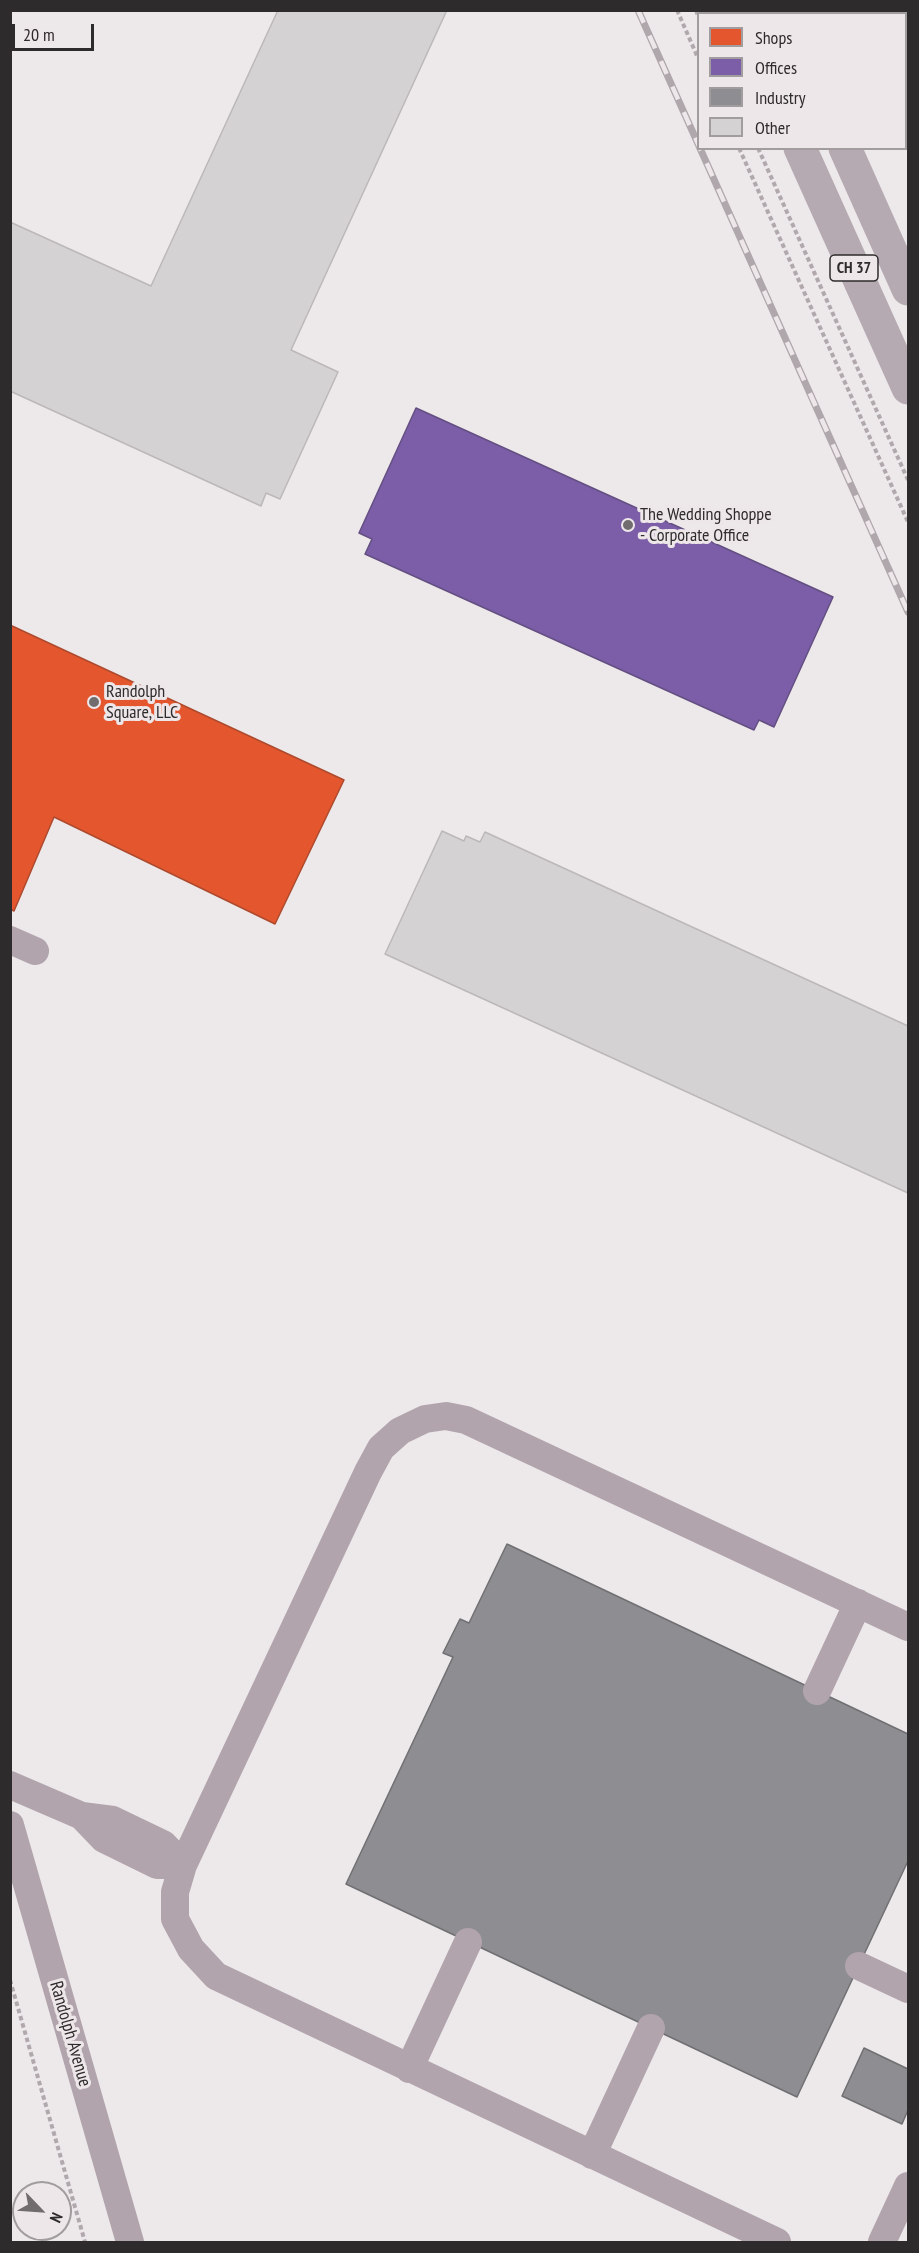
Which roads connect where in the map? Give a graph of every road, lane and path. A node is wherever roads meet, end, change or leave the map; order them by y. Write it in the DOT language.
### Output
graph roads {
  1 [pos="677,10"];
  2 [pos="697,54"];
  3 [pos="741,150"];
  4 [pos="759,150"];
  5 [pos="801,150"];
  6 [pos="846,150"];
  7 [pos="909,288"];
  8 [pos="909,388"];
  9 [pos="909,480"];
  10 [pos="909,522"];
  11 [pos="10,940"];
  12 [pos="10,946"];
  13 [pos="858,1604"];
  14 [pos="909,1627"];
  15 [pos="817,1691"];
  16 [pos="10,1785"];
  17 [pos="10,1825"];
  18 [pos="183,1865"];
  19 [pos="468,1942"];
  20 [pos="859,1966"];
  21 [pos="10,1980"];
  22 [pos="909,1989"];
  23 [pos="651,2028"];
  24 [pos="409,2069"];
  25 [pos="592,2155"];
  26 [pos="909,2186"];
  27 [pos="86,2242"];
  28 [pos="130,2242"];
  29 [pos="777,2242"];
  30 [pos="882,2242"];
  1 -- 2 [label="path"];
  3 -- 10 [label="path"];
  4 -- 9 [label="path"];
  5 -- 8 [label="highway, CH 37"];
  6 -- 7 [label="highway, CH 37"];
  11 -- 12 [label="street"];
  13 -- 14 [label="street"];
  13 -- 15 [label="street"];
  13 -- 18 [label="street"];
  16 -- 18 [label="street"];
  17 -- 28 [label="street, Randolph Avenue"];
  18 -- 24 [label="street"];
  19 -- 24 [label="street"];
  20 -- 22 [label="street"];
  21 -- 27 [label="path"];
  23 -- 25 [label="street"];
  24 -- 25 [label="street"];
  25 -- 29 [label="street"];
  26 -- 30 [label="street"];
}
